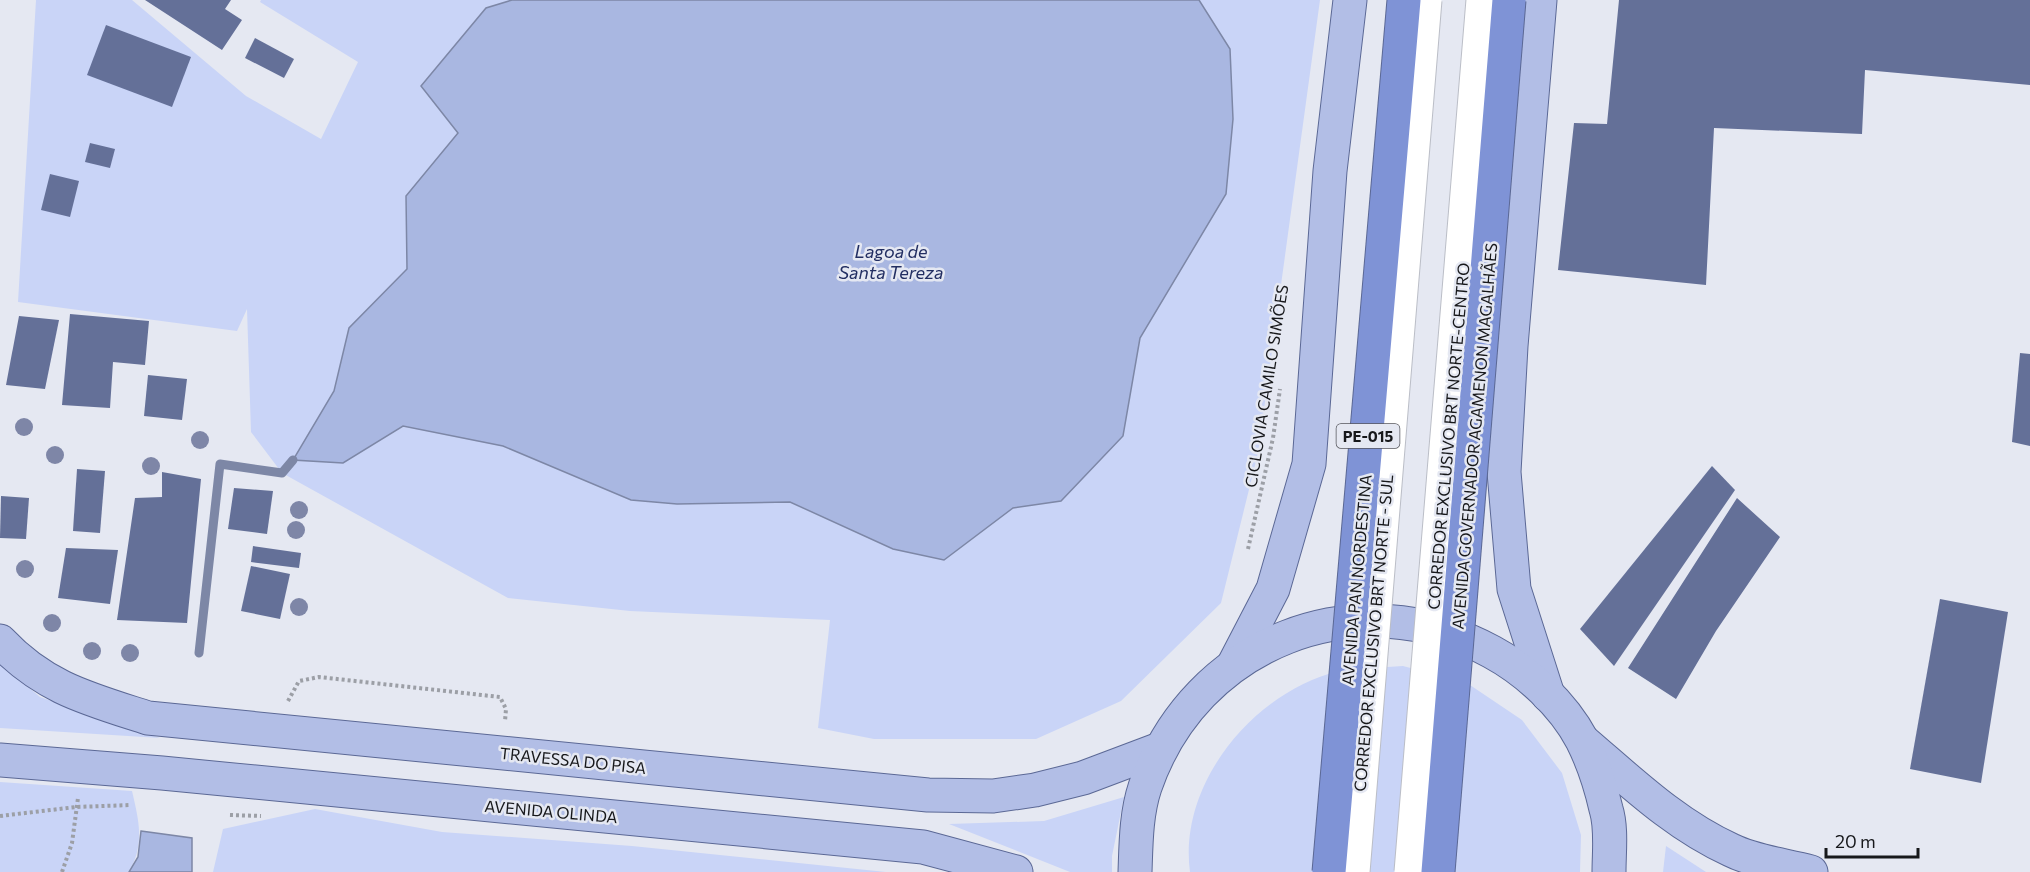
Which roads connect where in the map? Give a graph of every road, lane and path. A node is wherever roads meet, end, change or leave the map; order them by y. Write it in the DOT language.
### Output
graph roads {
  1 [pos="1350,0"];
  2 [pos="1404,0"];
  3 [pos="1425,0"];
  4 [pos="1484,0"];
  5 [pos="1509,0"];
  6 [pos="1540,0"];
  7 [pos="1281,381"];
  8 [pos="1246,560"];
  9 [pos="0,641"];
  10 [pos="1234,664"];
  11 [pos="1548,695"];
  12 [pos="1582,740"];
  13 [pos="1160,749"];
  14 [pos="0,760"];
  15 [pos="83,768"];
  16 [pos="135,805"];
  17 [pos="76,807"];
  18 [pos="0,816"];
  19 [pos="62,872"];
  20 [pos="1016,872"];
  21 [pos="1135,872"];
  22 [pos="1329,872"];
  23 [pos="1353,872"];
  24 [pos="1411,872"];
  25 [pos="1438,872"];
  26 [pos="1609,872"];
  27 [pos="1811,872"];
  1 -- 10 [label="main road"];
  2 -- 22 [label="highway, AVENIDA PAN NORDESTINA / PE-015, bridge"];
  3 -- 23 [label="lane, CORREDOR EXCLUSIVO BRT NORTE - SUL, bridge"];
  4 -- 24 [label="lane, CORREDOR EXCLUSIVO BRT NORTE-CENTRO, bridge"];
  5 -- 25 [label="highway, AVENIDA GOVERNADOR AGAMENON MAGALHÃES, bridge"];
  6 -- 11 [label="main road, AVENIDA GOVERNADOR AGAMENON MAGALHÃES"];
  7 -- 8 [label="path, CICLOVIA CAMILO SIMÕES"];
  9 -- 13 [label="main road, TRAVESSA DO PISA"];
  10 -- 11 [label="main road"];
  10 -- 13 [label="main road"];
  11 -- 12 [label="main road"];
  12 -- 26 [label="main road"];
  12 -- 27 [label="main road"];
  13 -- 21 [label="main road"];
  14 -- 15 [label="main road, AVENIDA OLINDA"];
  15 -- 17 [label="path"];
  15 -- 20 [label="main road, AVENIDA OLINDA"];
  16 -- 17 [label="path"];
  17 -- 18 [label="path"];
  17 -- 19 [label="path"];
}
